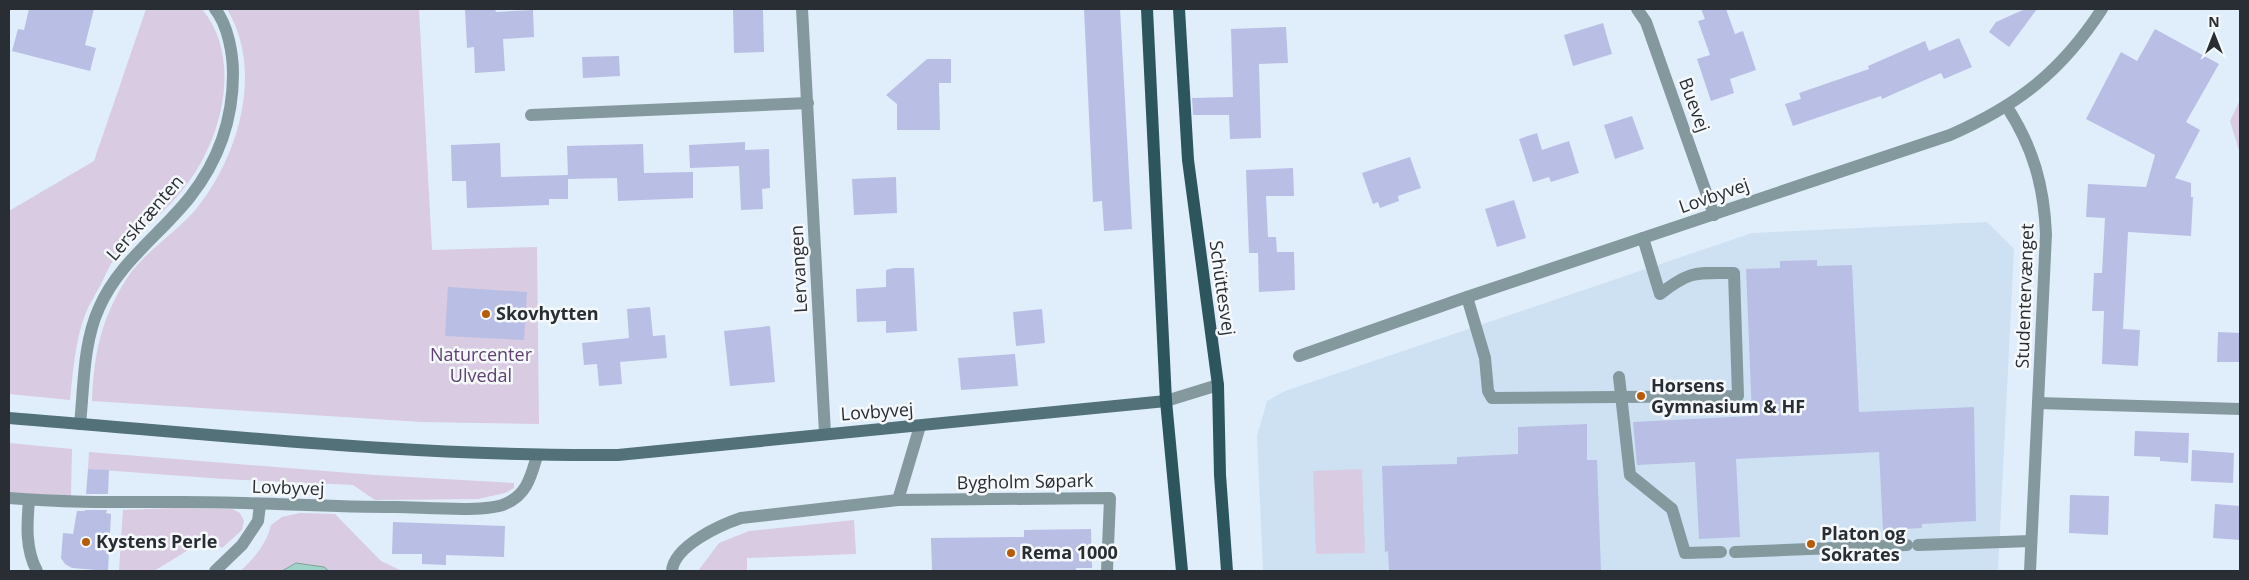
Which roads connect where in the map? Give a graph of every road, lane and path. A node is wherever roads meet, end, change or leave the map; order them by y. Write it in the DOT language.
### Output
graph roads {
  1 [pos="215,9"];
  2 [pos="802,9"];
  3 [pos="1147,9"];
  4 [pos="1180,9"];
  5 [pos="1638,9"];
  6 [pos="2102,9"];
  7 [pos="808,103"];
  8 [pos="2007,107"];
  9 [pos="531,115"];
  10 [pos="1714,215"];
  11 [pos="1643,238"];
  12 [pos="1467,297"];
  13 [pos="1299,356"];
  14 [pos="1619,377"];
  15 [pos="1218,385"];
  16 [pos="1621,398"];
  17 [pos="1166,401"];
  18 [pos="2038,403"];
  19 [pos="2240,409"];
  20 [pos="9,418"];
  21 [pos="80,424"];
  22 [pos="920,426"];
  23 [pos="825,433"];
  24 [pos="537,456"];
  25 [pos="9,498"];
  26 [pos="28,500"];
  27 [pos="898,500"];
  28 [pos="260,505"];
  29 [pos="2031,541"];
  30 [pos="1721,552"];
  31 [pos="1735,552"];
  32 [pos="37,571"];
  33 [pos="215,571"];
  34 [pos="672,571"];
  35 [pos="1107,571"];
  36 [pos="1182,571"];
  37 [pos="1227,571"];
  38 [pos="2030,571"];
  1 -- 21 [label="street, Lerskrænten"];
  2 -- 7 [label="street, Lervangen"];
  3 -- 17 [label="main road"];
  4 -- 15 [label="main road, Schüttesvej"];
  5 -- 10 [label="street, Buevej"];
  6 -- 8 [label="street, Lovbyvej"];
  7 -- 9 [label="street"];
  7 -- 23 [label="street, Lervangen"];
  8 -- 10 [label="street, Lovbyvej"];
  8 -- 18 [label="street, Studentervænget"];
  10 -- 11 [label="street, Lovbyvej"];
  11 -- 12 [label="street, Lovbyvej"];
  11 -- 16 [label="street"];
  12 -- 13 [label="street, Lovbyvej"];
  12 -- 16 [label="street"];
  14 -- 16 [label="street"];
  15 -- 17 [label="street, Lovbyvej"];
  15 -- 37 [label="main road, Schüttesvej"];
  16 -- 30 [label="street"];
  17 -- 22 [label="street, Lovbyvej"];
  17 -- 36 [label="main road"];
  18 -- 19 [label="street"];
  18 -- 29 [label="street, Studentervænget"];
  20 -- 21 [label="street, Lovbyvej"];
  21 -- 24 [label="street, Lovbyvej"];
  22 -- 23 [label="street, Lovbyvej"];
  22 -- 27 [label="street"];
  23 -- 24 [label="street, Lovbyvej"];
  24 -- 28 [label="street, Lovbyvej"];
  25 -- 26 [label="street, Lovbyvej"];
  26 -- 28 [label="street, Lovbyvej"];
  26 -- 32 [label="street"];
  27 -- 34 [label="street, Bygholm Søpark"];
  27 -- 35 [label="street, Bygholm Søpark"];
  28 -- 33 [label="street"];
  29 -- 31 [label="street"];
  29 -- 38 [label="street, Studentervænget"];
}
